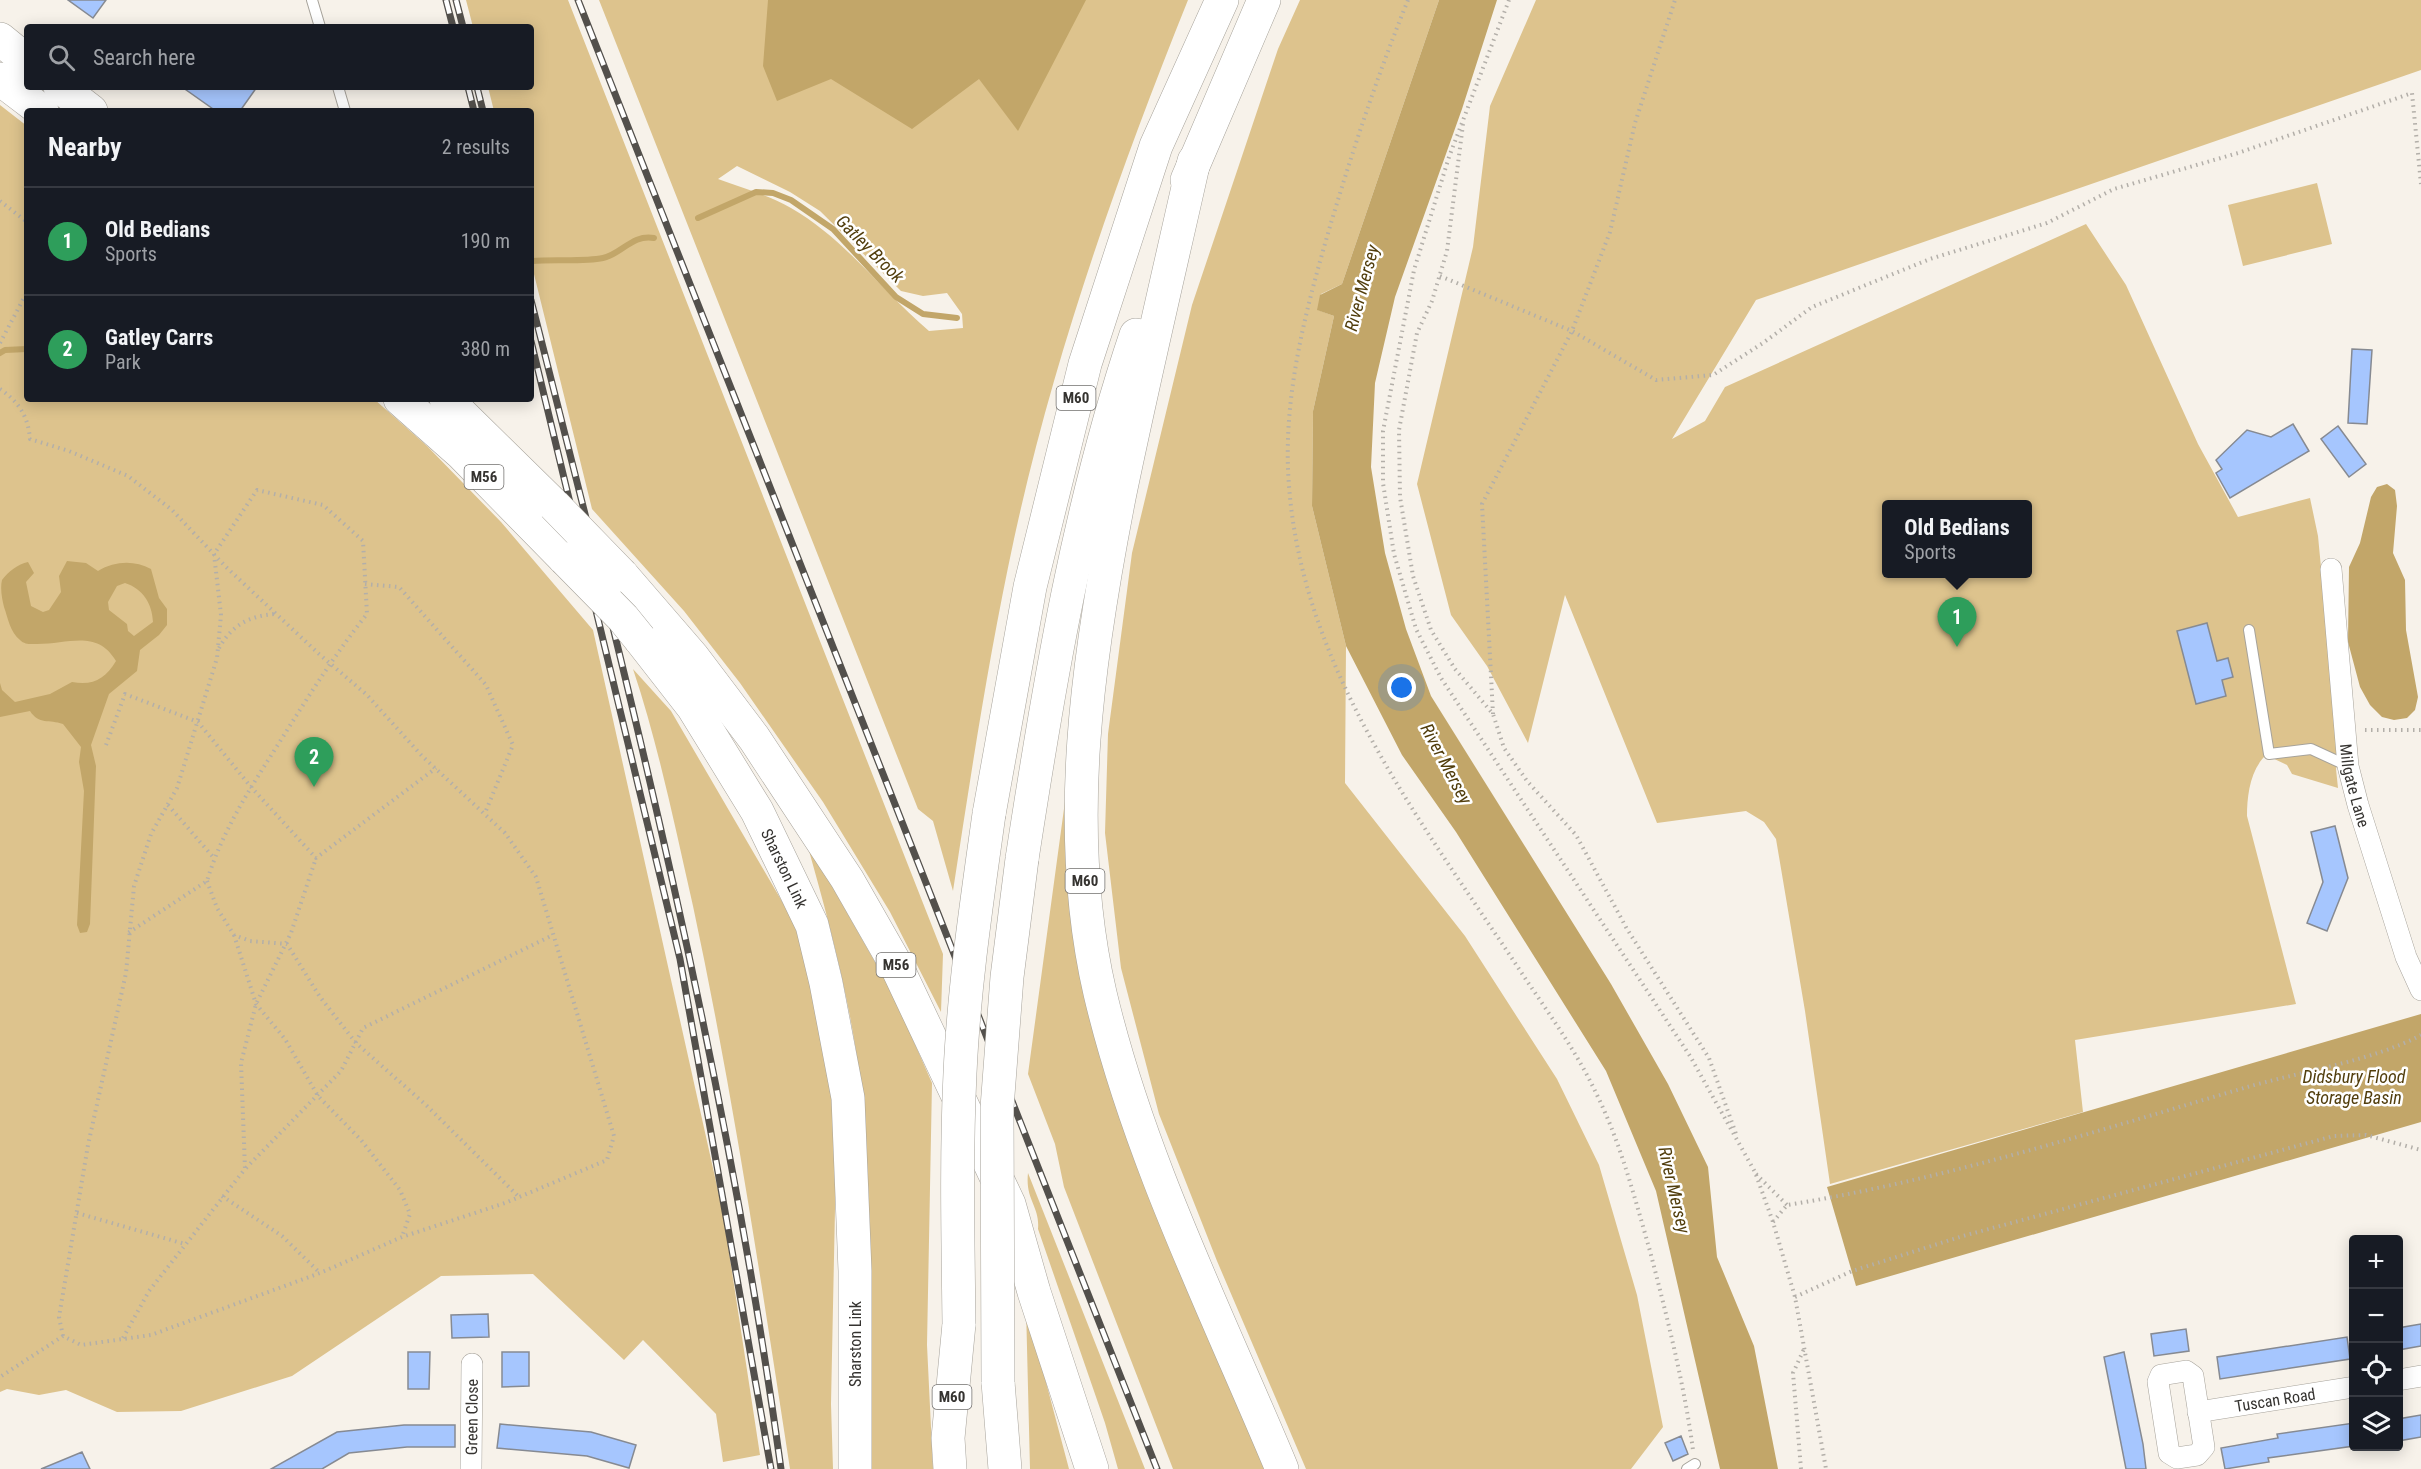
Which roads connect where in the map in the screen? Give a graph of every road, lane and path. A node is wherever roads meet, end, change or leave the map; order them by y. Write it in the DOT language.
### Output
graph roads {
  1 [pos="312,0"];
  2 [pos="1222,0"];
  3 [pos="1264,0"];
  4 [pos="1408,0"];
  5 [pos="1509,0"];
  6 [pos="1675,0"];
  7 [pos="319,24"];
  8 [pos="0,39"];
  9 [pos="24,59"];
  10 [pos="0,79"];
  11 [pos="64,90"];
  12 [pos="339,90"];
  13 [pos="38,108"];
  14 [pos="86,108"];
  15 [pos="344,108"];
  16 [pos="1463,118"];
  17 [pos="1194,161"];
  18 [pos="2421,184"];
  19 [pos="0,201"];
  20 [pos="24,220"];
  21 [pos="1440,276"];
  22 [pos="24,298"];
  23 [pos="1572,331"];
  24 [pos="0,343"];
  25 [pos="0,389"];
  26 [pos="403,402"];
  27 [pos="449,402"];
  28 [pos="214,554"];
  29 [pos="2331,569"];
  30 [pos="365,584"];
  31 [pos="276,614"];
  32 [pos="2248,630"];
  33 [pos="218,650"];
  34 [pos="328,662"];
  35 [pos="1493,714"];
  36 [pos="198,722"];
  37 [pos="2346,730"];
  38 [pos="2421,730"];
  39 [pos="106,746"];
  40 [pos="2348,766"];
  41 [pos="436,768"];
  42 [pos="251,787"];
  43 [pos="168,805"];
  44 [pos="484,813"];
  45 [pos="214,858"];
  46 [pos="316,858"];
  47 [pos="207,881"];
  48 [pos="128,933"];
  49 [pos="234,935"];
  50 [pos="553,935"];
  51 [pos="287,944"];
  52 [pos="2421,990"];
  53 [pos="256,1004"];
  54 [pos="2421,1035"];
  55 [pos="356,1043"];
  56 [pos="318,1096"];
  57 [pos="1740,1145"];
  58 [pos="2421,1150"];
  59 [pos="245,1169"];
  60 [pos="1755,1172"];
  61 [pos="222,1196"];
  62 [pos="520,1198"];
  63 [pos="1787,1205"];
  64 [pos="77,1213"];
  65 [pos="1773,1221"];
  66 [pos="402,1238"];
  67 [pos="185,1244"];
  68 [pos="320,1273"];
  69 [pos="1795,1297"];
  70 [pos="959,1324"];
  71 [pos="63,1336"];
  72 [pos="123,1339"];
  73 [pos="1804,1349"];
  74 [pos="472,1364"];
  75 [pos="2421,1376"];
  76 [pos="0,1377"];
  77 [pos="2403,1379"];
  78 [pos="2349,1388"];
  79 [pos="1071,1409"];
  80 [pos="2198,1412"];
  81 [pos="1691,1466"];
  82 [pos="471,1469"];
  83 [pos="855,1469"];
  84 [pos="950,1469"];
  85 [pos="969,1469"];
  86 [pos="1005,1469"];
  87 [pos="1084,1469"];
  88 [pos="1092,1469"];
  89 [pos="1282,1469"];
  90 [pos="1801,1469"];
  91 [pos="1827,1469"];
  1 -- 7 [label="lane"];
  2 -- 70 [label="highway, M60, bridge"];
  3 -- 17 [label="highway, M60"];
  4 -- 81 [label="path"];
  5 -- 16 [label="path"];
  6 -- 23 [label="path"];
  8 -- 9 [label="highway"];
  10 -- 13 [label="highway"];
  11 -- 14 [label="highway"];
  12 -- 15 [label="lane"];
  16 -- 21 [label="path"];
  16 -- 57 [label="path"];
  17 -- 86 [label="highway, M60, bridge"];
  17 -- 89 [label="highway, M60"];
  18 -- 23 [label="path"];
  19 -- 20 [label="path"];
  21 -- 23 [label="path"];
  21 -- 35 [label="path"];
  22 -- 24 [label="path"];
  23 -- 35 [label="path"];
  25 -- 28 [label="path"];
  26 -- 83 [label="highway, Sharston Link / M56, bridge"];
  27 -- 79 [label="highway, M56, bridge"];
  28 -- 30 [label="path"];
  28 -- 31 [label="path"];
  28 -- 33 [label="path"];
  29 -- 37 [label="street, Millgate Lane"];
  30 -- 34 [label="path"];
  30 -- 44 [label="path"];
  31 -- 33 [label="path"];
  31 -- 34 [label="path"];
  32 -- 40 [label="lane"];
  33 -- 36 [label="path"];
  34 -- 41 [label="path"];
  34 -- 42 [label="path"];
  35 -- 57 [label="path"];
  36 -- 39 [label="path"];
  36 -- 42 [label="path"];
  36 -- 43 [label="path"];
  37 -- 38 [label="path"];
  37 -- 40 [label="street, Millgate Lane"];
  40 -- 52 [label="street, Millgate Lane"];
  41 -- 44 [label="path"];
  41 -- 46 [label="path"];
  42 -- 45 [label="path"];
  42 -- 46 [label="path"];
  43 -- 45 [label="path"];
  43 -- 48 [label="path"];
  44 -- 50 [label="path"];
  45 -- 47 [label="path"];
  46 -- 51 [label="path"];
  47 -- 48 [label="path"];
  47 -- 49 [label="path"];
  48 -- 64 [label="path"];
  49 -- 51 [label="path"];
  49 -- 53 [label="path"];
  50 -- 55 [label="path"];
  50 -- 62 [label="path"];
  51 -- 53 [label="path"];
  51 -- 55 [label="path"];
  53 -- 56 [label="path"];
  53 -- 59 [label="path"];
  54 -- 63 [label="path"];
  55 -- 56 [label="path"];
  55 -- 62 [label="path"];
  56 -- 59 [label="path"];
  56 -- 66 [label="path"];
  57 -- 60 [label="path"];
  58 -- 69 [label="path"];
  59 -- 61 [label="path"];
  60 -- 63 [label="path"];
  60 -- 65 [label="path"];
  61 -- 67 [label="path"];
  61 -- 68 [label="path"];
  62 -- 66 [label="path"];
  63 -- 65 [label="path"];
  64 -- 67 [label="path"];
  64 -- 71 [label="path"];
  65 -- 69 [label="path"];
  66 -- 68 [label="path"];
  67 -- 72 [label="path"];
  68 -- 72 [label="path"];
  69 -- 73 [label="path"];
  70 -- 84 [label="highway, M60"];
  70 -- 85 [label="highway, M60"];
  71 -- 72 [label="path"];
  71 -- 76 [label="path"];
  73 -- 90 [label="path"];
  73 -- 91 [label="path"];
  74 -- 82 [label="street, Green Close"];
  75 -- 77 [label="street"];
  78 -- 80 [label="street, Tuscan Road"];
  79 -- 87 [label="highway"];
  79 -- 88 [label="highway, M56"];
}
